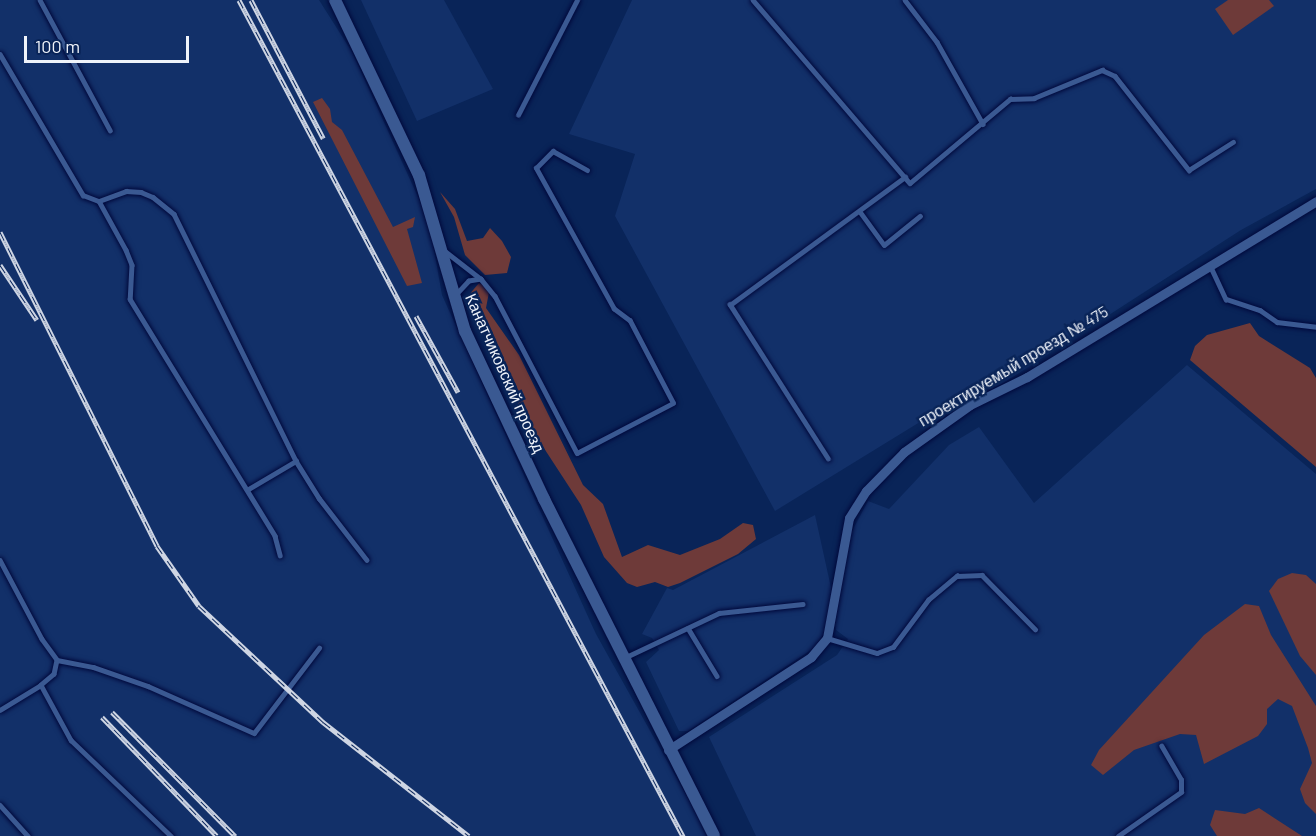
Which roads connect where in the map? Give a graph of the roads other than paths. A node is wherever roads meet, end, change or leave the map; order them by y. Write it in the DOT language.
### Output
graph roads {
  1 [pos="40,0"];
  2 [pos="577,0"];
  3 [pos="753,0"];
  4 [pos="905,0"];
  5 [pos="338,1"];
  6 [pos="0,54"];
  7 [pos="518,115"];
  8 [pos="983,124"];
  9 [pos="110,130"];
  10 [pos="1233,142"];
  11 [pos="587,170"];
  12 [pos="905,177"];
  13 [pos="99,201"];
  14 [pos="1316,201"];
  15 [pos="861,213"];
  16 [pos="920,216"];
  17 [pos="440,248"];
  18 [pos="1209,262"];
  19 [pos="481,279"];
  20 [pos="453,302"];
  21 [pos="1316,327"];
  22 [pos="828,459"];
  23 [pos="296,461"];
  24 [pos="247,490"];
  25 [pos="280,555"];
  26 [pos="0,560"];
  27 [pos="367,560"];
  28 [pos="803,604"];
  29 [pos="688,628"];
  30 [pos="1035,629"];
  31 [pos="827,638"];
  32 [pos="319,648"];
  33 [pos="623,659"];
  34 [pos="57,660"];
  35 [pos="717,676"];
  36 [pos="41,686"];
  37 [pos="0,710"];
  38 [pos="1161,746"];
  39 [pos="669,750"];
  40 [pos="0,805"];
  41 [pos="169,835"];
  42 [pos="28,836"];
  43 [pos="714,836"];
  44 [pos="1118,836"];
  1 -- 9 [label="lane"];
  2 -- 7 [label="lane"];
  3 -- 12 [label="lane"];
  4 -- 8 [label="lane"];
  5 -- 17 [label="street, Канатчиковский проезд"];
  6 -- 13 [label="lane"];
  8 -- 10 [label="lane"];
  8 -- 12 [label="lane"];
  11 -- 19 [label="lane"];
  12 -- 15 [label="lane"];
  13 -- 23 [label="lane"];
  13 -- 24 [label="lane"];
  14 -- 18 [label="street, проектируемый проезд № 475"];
  15 -- 16 [label="lane"];
  15 -- 22 [label="lane"];
  17 -- 19 [label="lane"];
  17 -- 20 [label="street, Канатчиковский проезд"];
  18 -- 21 [label="lane"];
  18 -- 31 [label="street, проектируемый проезд № 475"];
  19 -- 20 [label="lane"];
  20 -- 33 [label="street, Канатчиковский проезд"];
  23 -- 24 [label="lane"];
  23 -- 27 [label="lane"];
  24 -- 25 [label="lane"];
  26 -- 34 [label="lane"];
  28 -- 29 [label="lane"];
  29 -- 33 [label="lane"];
  29 -- 35 [label="lane"];
  30 -- 31 [label="lane"];
  31 -- 39 [label="street"];
  32 -- 34 [label="lane"];
  33 -- 39 [label="street, Канатчиковский проезд"];
  34 -- 36 [label="lane"];
  36 -- 37 [label="lane"];
  36 -- 41 [label="lane"];
  38 -- 44 [label="lane"];
  39 -- 43 [label="street, Канатчиковский проезд"];
  40 -- 42 [label="lane"];
}
